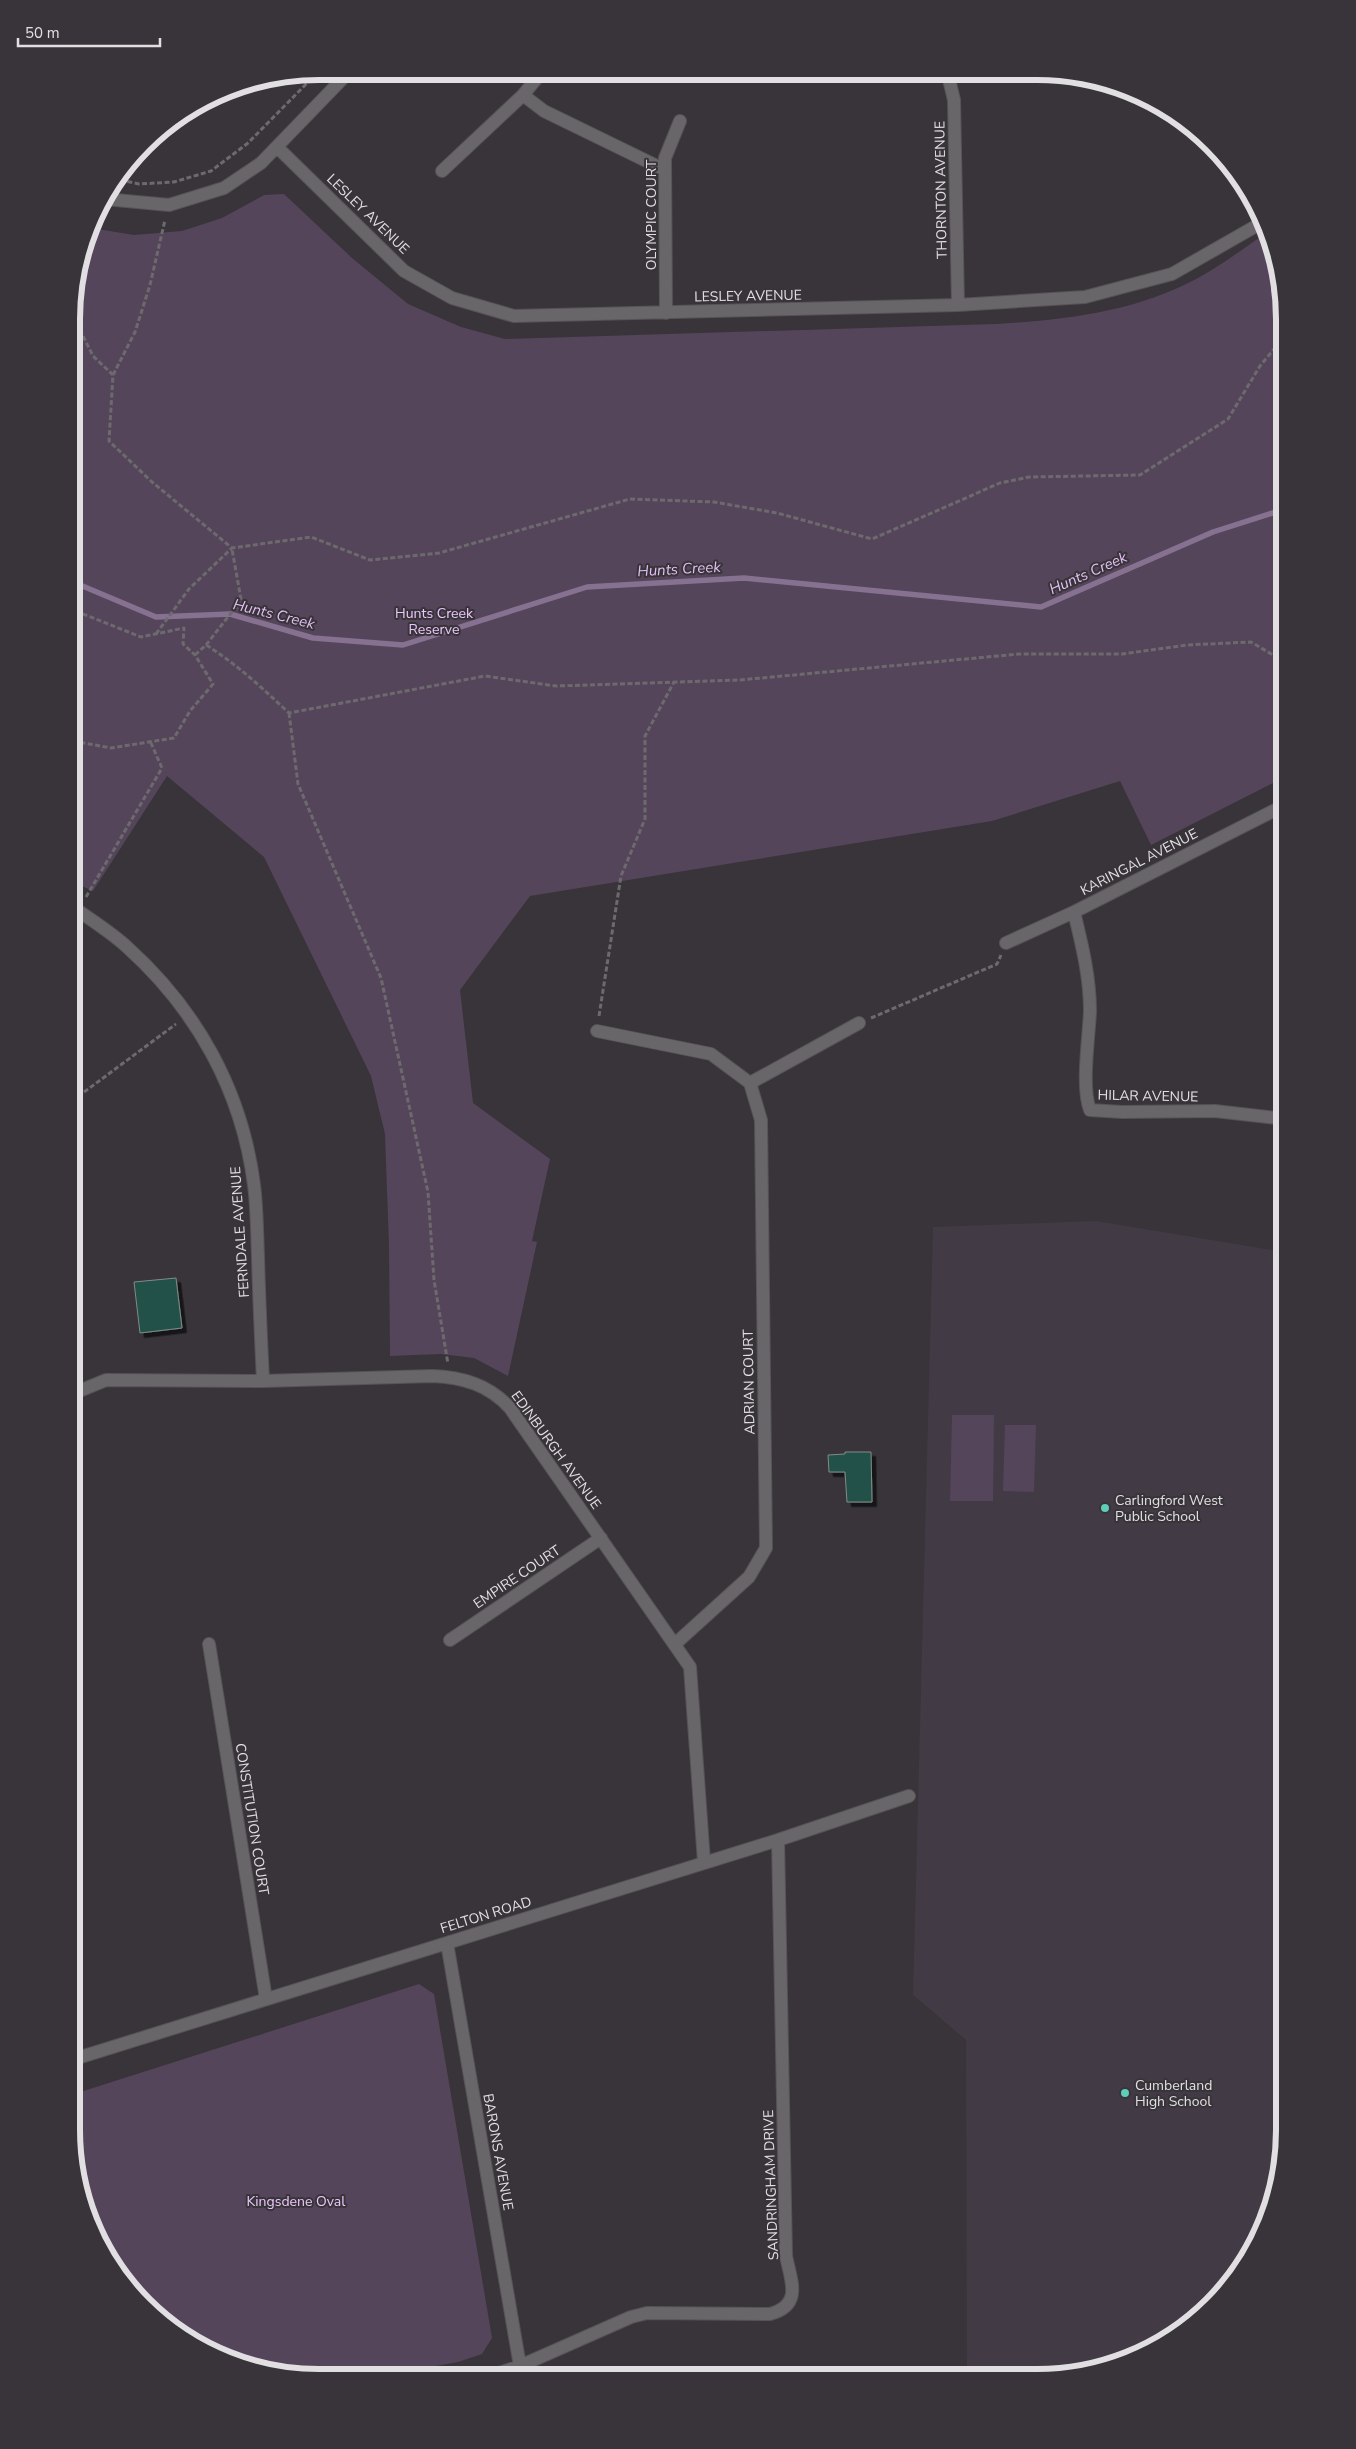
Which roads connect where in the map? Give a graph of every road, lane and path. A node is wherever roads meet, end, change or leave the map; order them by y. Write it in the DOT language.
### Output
graph roads {
  1 [pos="342,80"];
  2 [pos="535,80"];
  3 [pos="949,80"];
  4 [pos="309,81"];
  5 [pos="523,95"];
  6 [pos="680,121"];
  7 [pos="278,147"];
  8 [pos="664,170"];
  9 [pos="442,171"];
  10 [pos="124,181"];
  11 [pos="112,200"];
  12 [pos="169,205"];
  13 [pos="1257,226"];
  14 [pos="958,306"];
  15 [pos="666,313"];
  16 [pos="80,330"];
  17 [pos="1276,347"];
  18 [pos="113,375"];
  19 [pos="232,548"];
  20 [pos="80,613"];
  21 [pos="156,634"];
  22 [pos="206,645"];
  23 [pos="195,655"];
  24 [pos="1276,657"];
  25 [pos="674,682"];
  26 [pos="289,713"];
  27 [pos="80,742"];
  28 [pos="151,743"];
  29 [pos="1276,810"];
  30 [pos="80,901"];
  31 [pos="1074,912"];
  32 [pos="80,913"];
  33 [pos="1006,943"];
  34 [pos="189,1014"];
  35 [pos="859,1023"];
  36 [pos="597,1031"];
  37 [pos="750,1083"];
  38 [pos="80,1095"];
  39 [pos="1276,1118"];
  40 [pos="449,1376"];
  41 [pos="263,1381"];
  42 [pos="80,1391"];
  43 [pos="601,1538"];
  44 [pos="450,1640"];
  45 [pos="209,1644"];
  46 [pos="675,1644"];
  47 [pos="909,1796"];
  48 [pos="778,1840"];
  49 [pos="704,1862"];
  50 [pos="446,1944"];
  51 [pos="266,1999"];
  52 [pos="80,2057"];
  53 [pos="520,2366"];
  54 [pos="511,2369"];
  1 -- 7 [label="street"];
  2 -- 5 [label="street"];
  3 -- 14 [label="street, THORNTON AVENUE"];
  4 -- 10 [label="path"];
  5 -- 8 [label="street"];
  5 -- 9 [label="street"];
  6 -- 8 [label="street, OLYMPIC COURT"];
  7 -- 12 [label="street"];
  7 -- 15 [label="street, LESLEY AVENUE"];
  8 -- 15 [label="street, OLYMPIC COURT"];
  11 -- 12 [label="street"];
  12 -- 18 [label="path"];
  13 -- 14 [label="street, LESLEY AVENUE"];
  14 -- 15 [label="street, LESLEY AVENUE"];
  16 -- 18 [label="path"];
  17 -- 19 [label="path"];
  18 -- 19 [label="path"];
  19 -- 21 [label="path"];
  19 -- 22 [label="path"];
  20 -- 21 [label="path"];
  21 -- 23 [label="path"];
  22 -- 23 [label="path"];
  22 -- 26 [label="path"];
  23 -- 28 [label="path"];
  24 -- 25 [label="path"];
  25 -- 26 [label="path"];
  25 -- 36 [label="path"];
  26 -- 40 [label="path"];
  27 -- 28 [label="path"];
  28 -- 30 [label="path"];
  29 -- 31 [label="street, KARINGAL AVENUE"];
  31 -- 33 [label="street, KARINGAL AVENUE"];
  31 -- 39 [label="street, HILAR AVENUE"];
  32 -- 34 [label="street, FERNDALE AVENUE"];
  33 -- 35 [label="path"];
  34 -- 38 [label="path"];
  34 -- 41 [label="street, FERNDALE AVENUE"];
  35 -- 37 [label="street"];
  36 -- 37 [label="street"];
  37 -- 46 [label="street, ADRIAN COURT"];
  40 -- 41 [label="street, EDINBURGH AVENUE"];
  40 -- 43 [label="street, EDINBURGH AVENUE"];
  41 -- 42 [label="street, EDINBURGH AVENUE"];
  43 -- 44 [label="street, EMPIRE COURT"];
  43 -- 46 [label="street, EDINBURGH AVENUE"];
  45 -- 51 [label="street, CONSTITUTION COURT"];
  46 -- 49 [label="street, EDINBURGH AVENUE"];
  47 -- 48 [label="street, FELTON ROAD"];
  48 -- 49 [label="street, FELTON ROAD"];
  48 -- 53 [label="street, SANDRINGHAM DRIVE"];
  49 -- 50 [label="street, FELTON ROAD"];
  50 -- 51 [label="street, FELTON ROAD"];
  50 -- 53 [label="street, BARONS AVENUE"];
  51 -- 52 [label="street, FELTON ROAD"];
  53 -- 54 [label="street, SANDRINGHAM DRIVE"];
}
